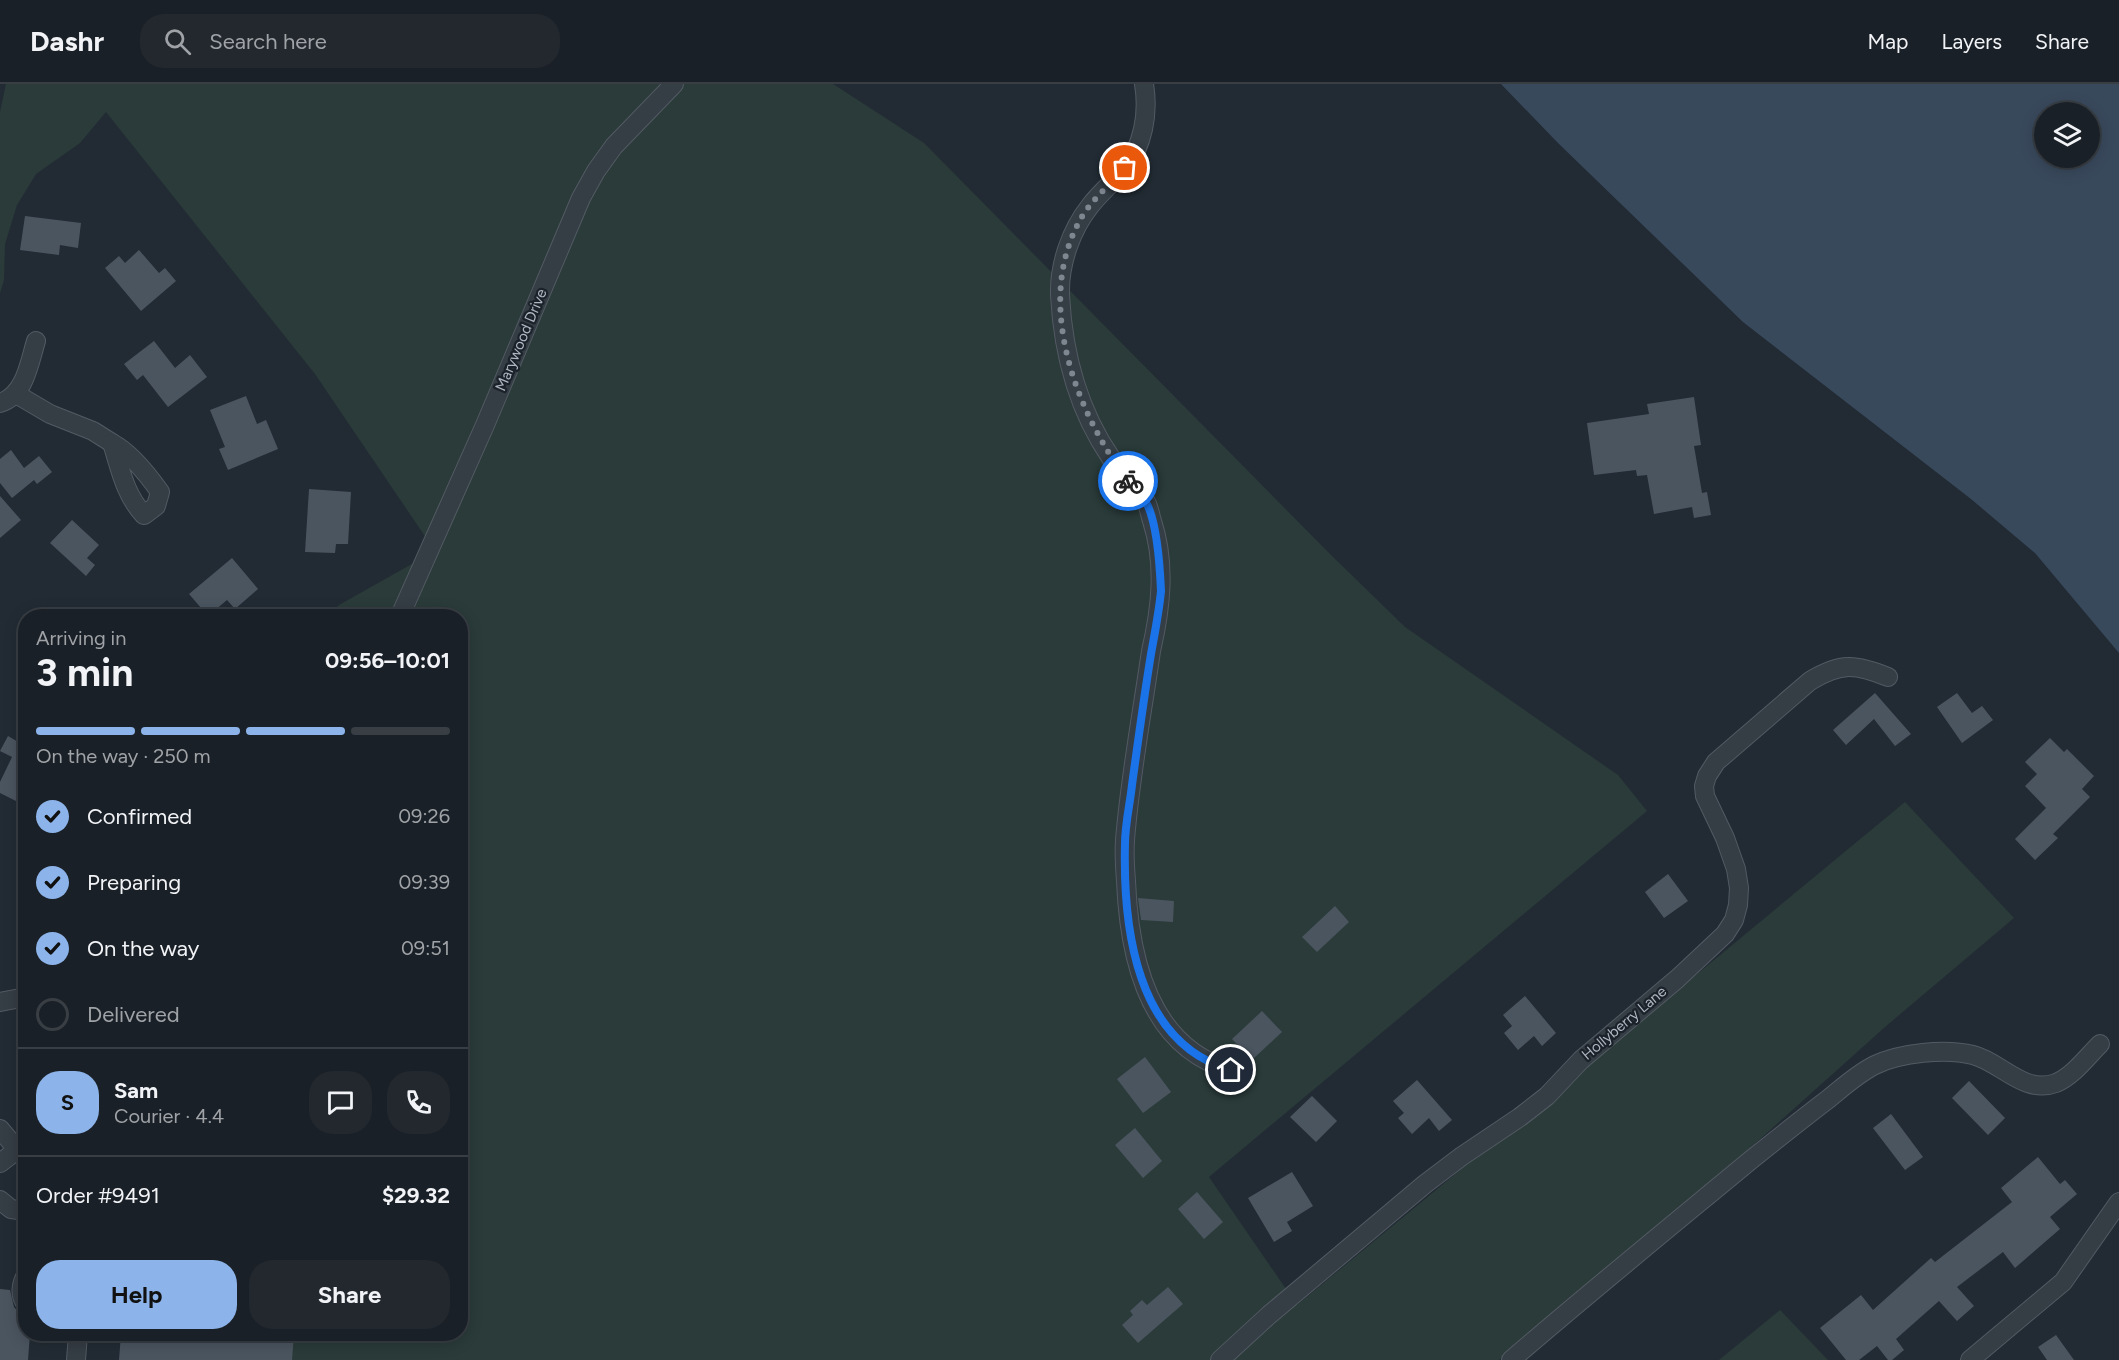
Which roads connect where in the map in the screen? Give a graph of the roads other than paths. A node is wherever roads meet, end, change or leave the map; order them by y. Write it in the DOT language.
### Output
graph roads {
  1 [pos="674,84"];
  2 [pos="1144,84"];
  3 [pos="36,341"];
  4 [pos="8,398"];
  5 [pos="112,443"];
  6 [pos="403,609"];
  7 [pos="1888,677"];
  8 [pos="18,999"];
  9 [pos="0,1002"];
  10 [pos="2100,1044"];
  11 [pos="1231,1070"];
  12 [pos="0,1130"];
  13 [pos="18,1151"];
  14 [pos="18,1156"];
  15 [pos="0,1163"];
  16 [pos="0,1200"];
  17 [pos="2119,1202"];
  18 [pos="18,1210"];
  19 [pos="77,1341"];
  20 [pos="76,1360"];
  21 [pos="1220,1360"];
  22 [pos="1511,1360"];
  23 [pos="1970,1360"];
  1 -- 6 [label="street, Marywood Drive"];
  2 -- 11 [label="street"];
  3 -- 4 [label="street"];
  4 -- 5 [label="street"];
  7 -- 21 [label="street, Hollyberry Lane"];
  8 -- 9 [label="street"];
  10 -- 22 [label="street"];
  12 -- 13 [label="street"];
  14 -- 15 [label="street"];
  16 -- 18 [label="street"];
  17 -- 23 [label="street"];
  19 -- 20 [label="street"];
}
